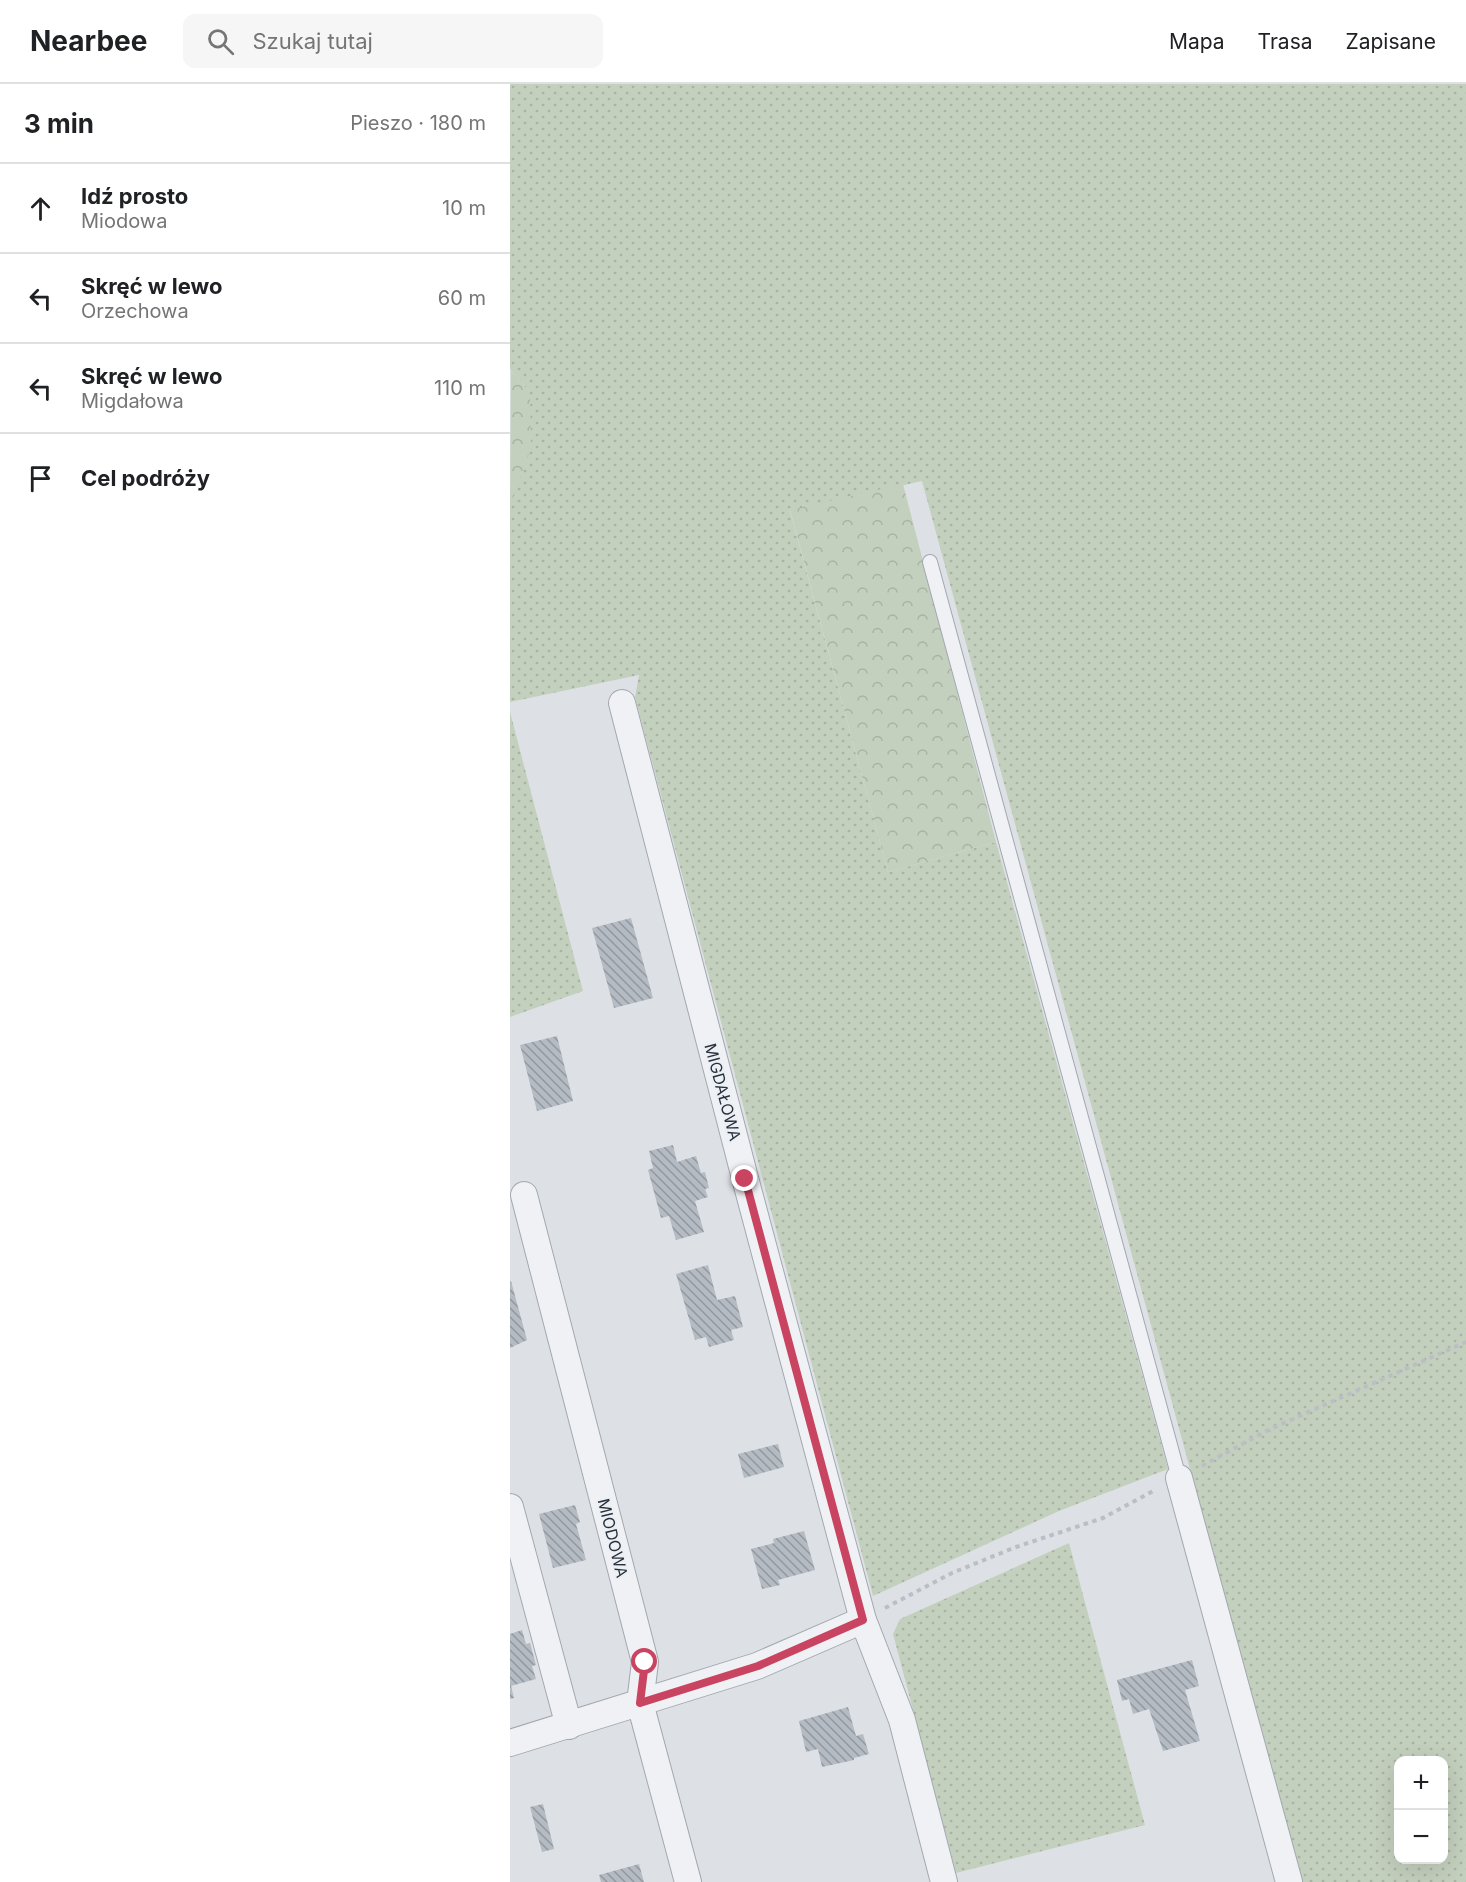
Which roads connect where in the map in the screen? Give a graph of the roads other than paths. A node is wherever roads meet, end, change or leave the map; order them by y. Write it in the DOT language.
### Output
graph roads {
  1 [pos="930,562"];
  2 [pos="622,703"];
  3 [pos="524,1195"];
  4 [pos="1179,1478"];
  5 [pos="510,1507"];
  6 [pos="863,1620"];
  7 [pos="640,1703"];
  8 [pos="569,1726"];
  9 [pos="510,1743"];
  10 [pos="688,1882"];
  11 [pos="944,1882"];
  12 [pos="1289,1882"];
  1 -- 4 [label="lane"];
  2 -- 6 [label="street, MIGDAŁOWA"];
  3 -- 7 [label="street, MIODOWA"];
  4 -- 12 [label="street"];
  5 -- 8 [label="street"];
  6 -- 7 [label="street"];
  6 -- 11 [label="street, MIGDAŁOWA"];
  7 -- 8 [label="street"];
  7 -- 10 [label="street, MIODOWA"];
  8 -- 9 [label="street"];
}
